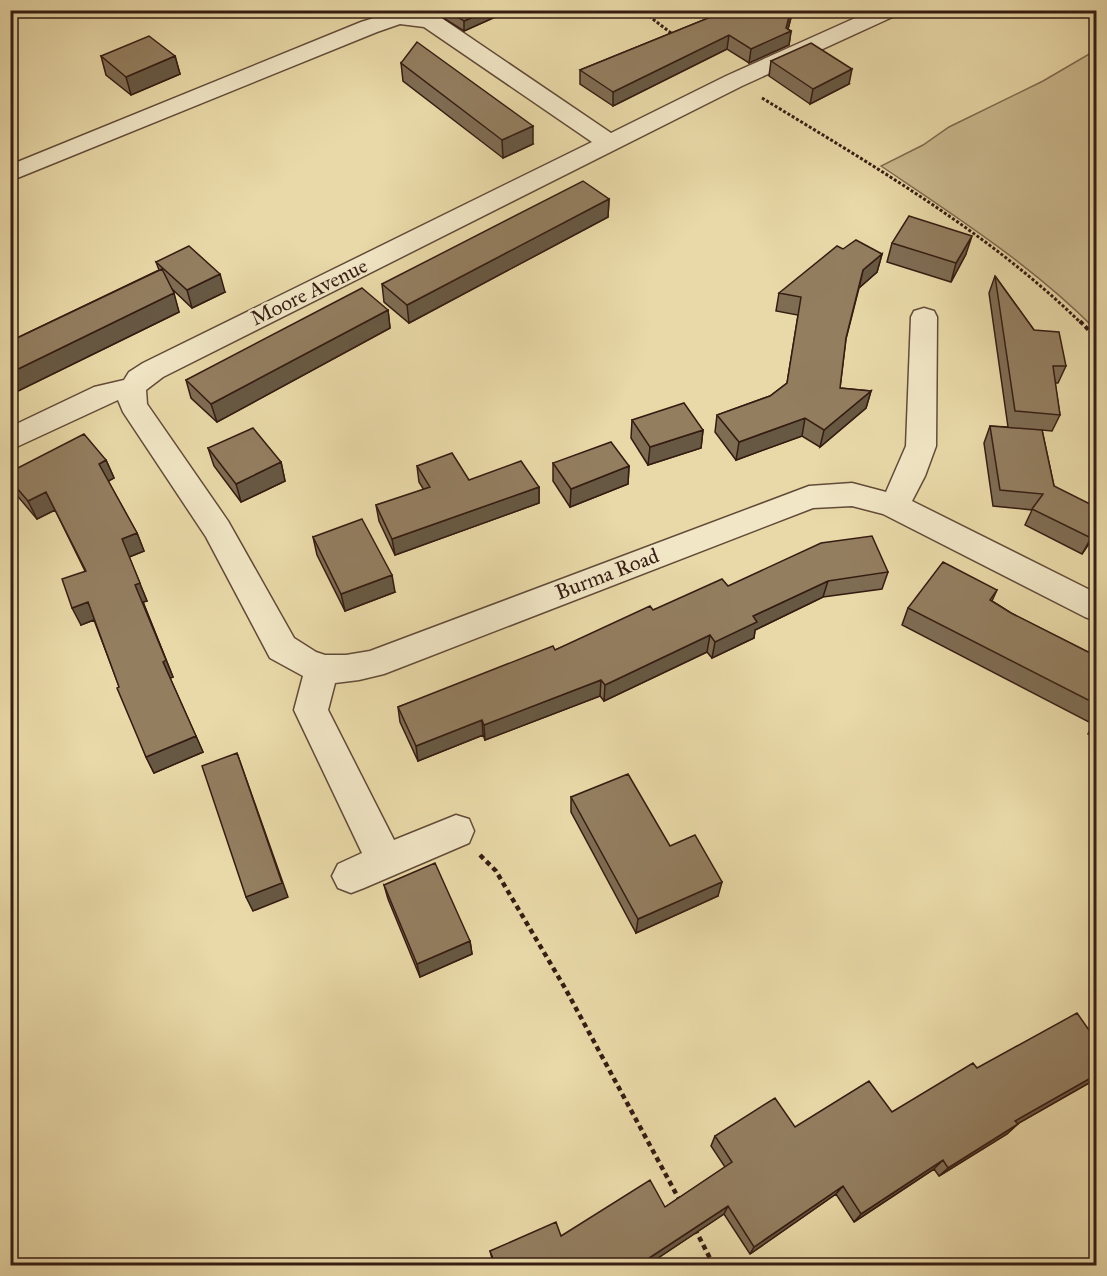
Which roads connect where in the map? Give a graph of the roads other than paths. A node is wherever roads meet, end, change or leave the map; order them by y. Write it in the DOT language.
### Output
graph roads {
  1 [pos="892,10"];
  2 [pos="611,144"];
  3 [pos="10,174"];
  4 [pos="924,317"];
  5 [pos="132,390"];
  6 [pos="10,440"];
  7 [pos="894,506"];
  8 [pos="1096,608"];
  9 [pos="321,670"];
  10 [pos="456,831"];
  11 [pos="385,861"];
  12 [pos="351,876"];
  1 -- 2 [label="street, Moore Avenue"];
  2 -- 3 [label="street"];
  2 -- 5 [label="street, Moore Avenue"];
  4 -- 7 [label="street"];
  5 -- 6 [label="street"];
  5 -- 9 [label="street, Burma Road"];
  7 -- 8 [label="street, Burma Road"];
  7 -- 9 [label="street, Burma Road"];
  9 -- 11 [label="street"];
  10 -- 11 [label="street"];
  11 -- 12 [label="street"];
}
